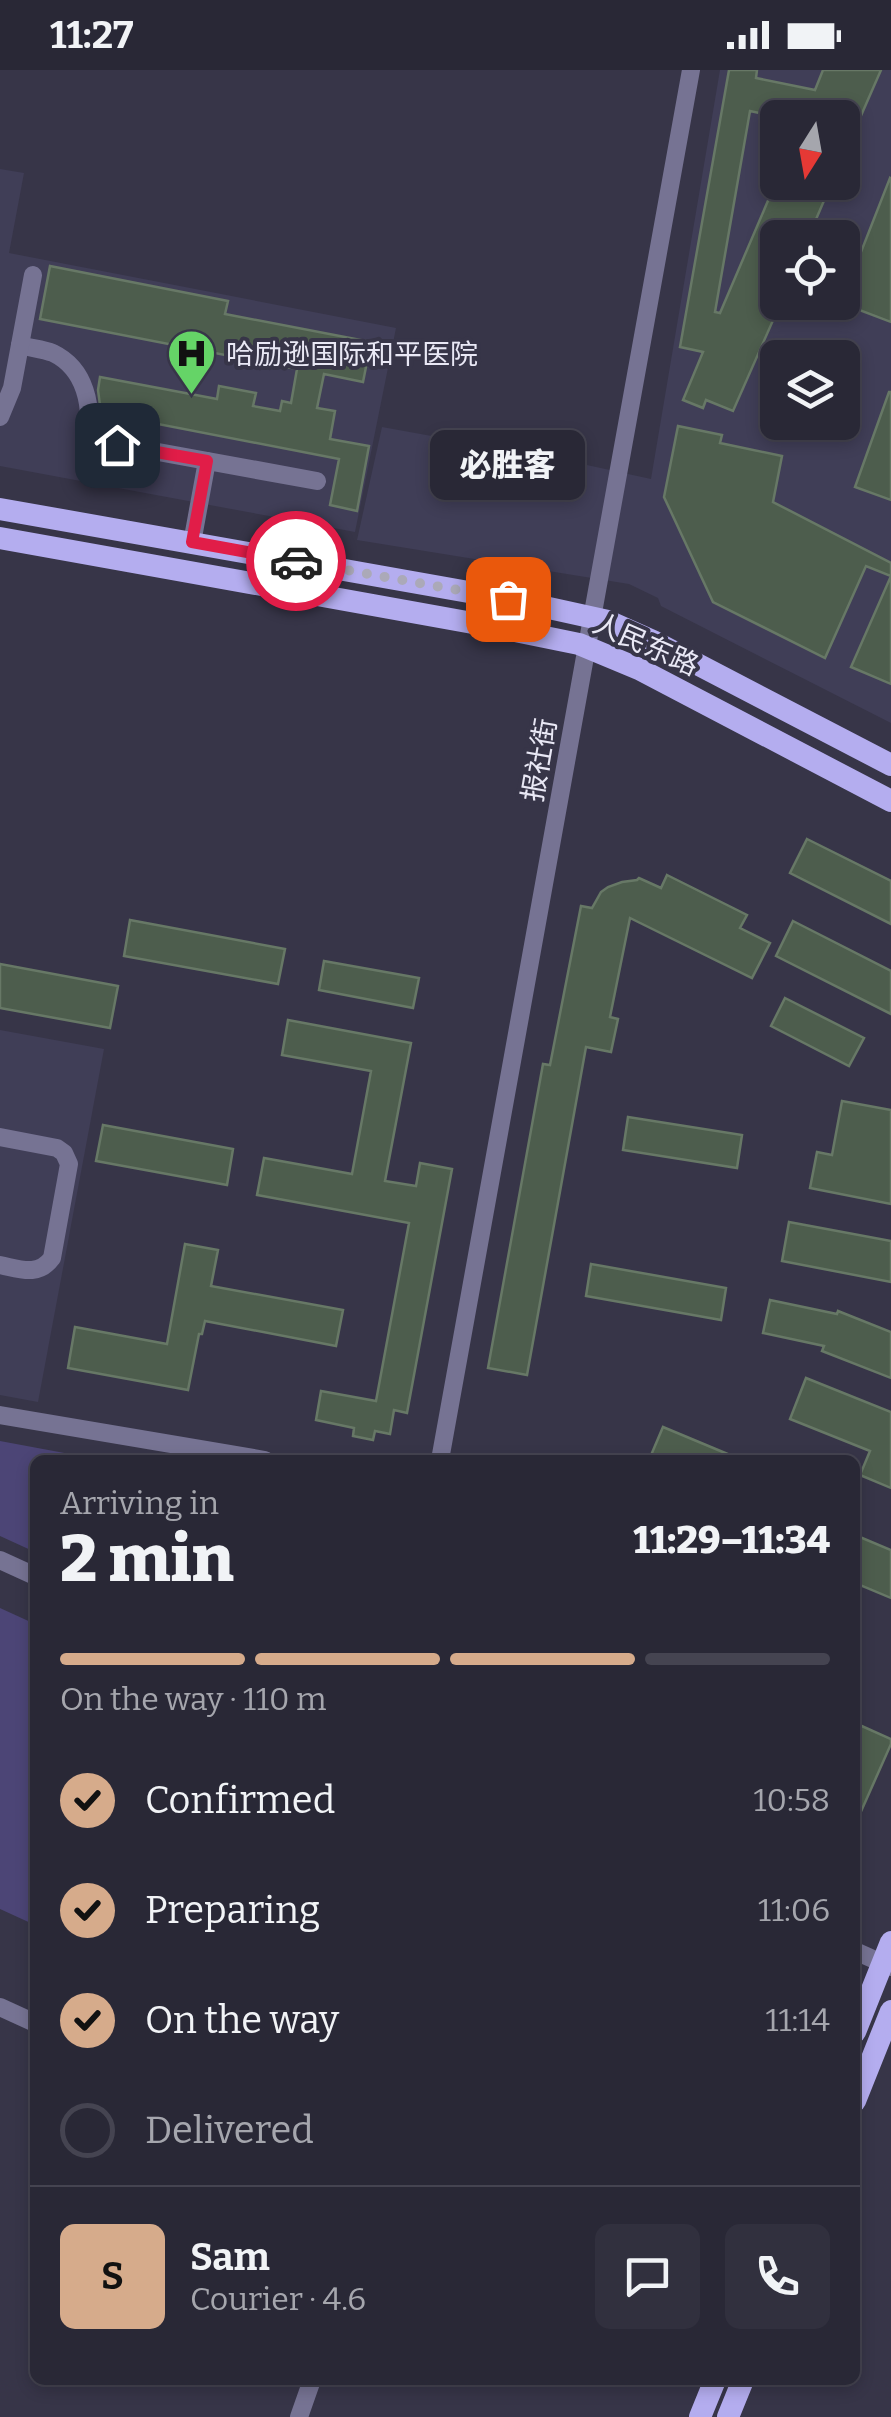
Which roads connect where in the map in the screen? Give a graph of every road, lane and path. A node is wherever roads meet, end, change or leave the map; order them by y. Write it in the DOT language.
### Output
graph roads {
  1 [pos="692,70"];
  2 [pos="33,275"];
  3 [pos="20,345"];
  4 [pos="6,387"];
  5 [pos="0,417"];
  6 [pos="207,461"];
  7 [pos="317,482"];
  8 [pos="0,508"];
  9 [pos="0,538"];
  10 [pos="192,542"];
  11 [pos="593,617"];
  12 [pos="588,647"];
  13 [pos="891,765"];
  14 [pos="891,801"];
  15 [pos="0,1137"];
  16 [pos="0,1265"];
  17 [pos="0,1415"];
  18 [pos="236,1455"];
  19 [pos="441,1455"];
  20 [pos="0,1560"];
  21 [pos="30,1574"];
  22 [pos="860,1952"];
  23 [pos="888,1958"];
  24 [pos="0,2007"];
  25 [pos="891,2011"];
  26 [pos="30,2021"];
  27 [pos="860,2021"];
  28 [pos="860,2088"];
  29 [pos="310,2385"];
  30 [pos="713,2385"];
  31 [pos="740,2385"];
  32 [pos="299,2417"];
  33 [pos="700,2417"];
  34 [pos="728,2417"];
  1 -- 11 [label="street, 报社街"];
  2 -- 3 [label="street"];
  3 -- 4 [label="street"];
  3 -- 6 [label="street"];
  4 -- 5 [label="street"];
  6 -- 7 [label="street"];
  6 -- 10 [label="street"];
  8 -- 10 [label="main road, 人民东路"];
  9 -- 12 [label="main road, 人民东路"];
  10 -- 11 [label="main road, 人民东路"];
  11 -- 12 [label="street, 报社街"];
  11 -- 13 [label="main road, 人民东路"];
  12 -- 14 [label="main road, 人民东路"];
  12 -- 19 [label="street, 报社街"];
  15 -- 16 [label="street"];
  17 -- 18 [label="street"];
  20 -- 21 [label="street"];
  22 -- 23 [label="street"];
  23 -- 27 [label="main road"];
  24 -- 26 [label="street"];
  25 -- 28 [label="main road"];
  29 -- 32 [label="street"];
  30 -- 33 [label="main road"];
  31 -- 34 [label="main road"];
}
